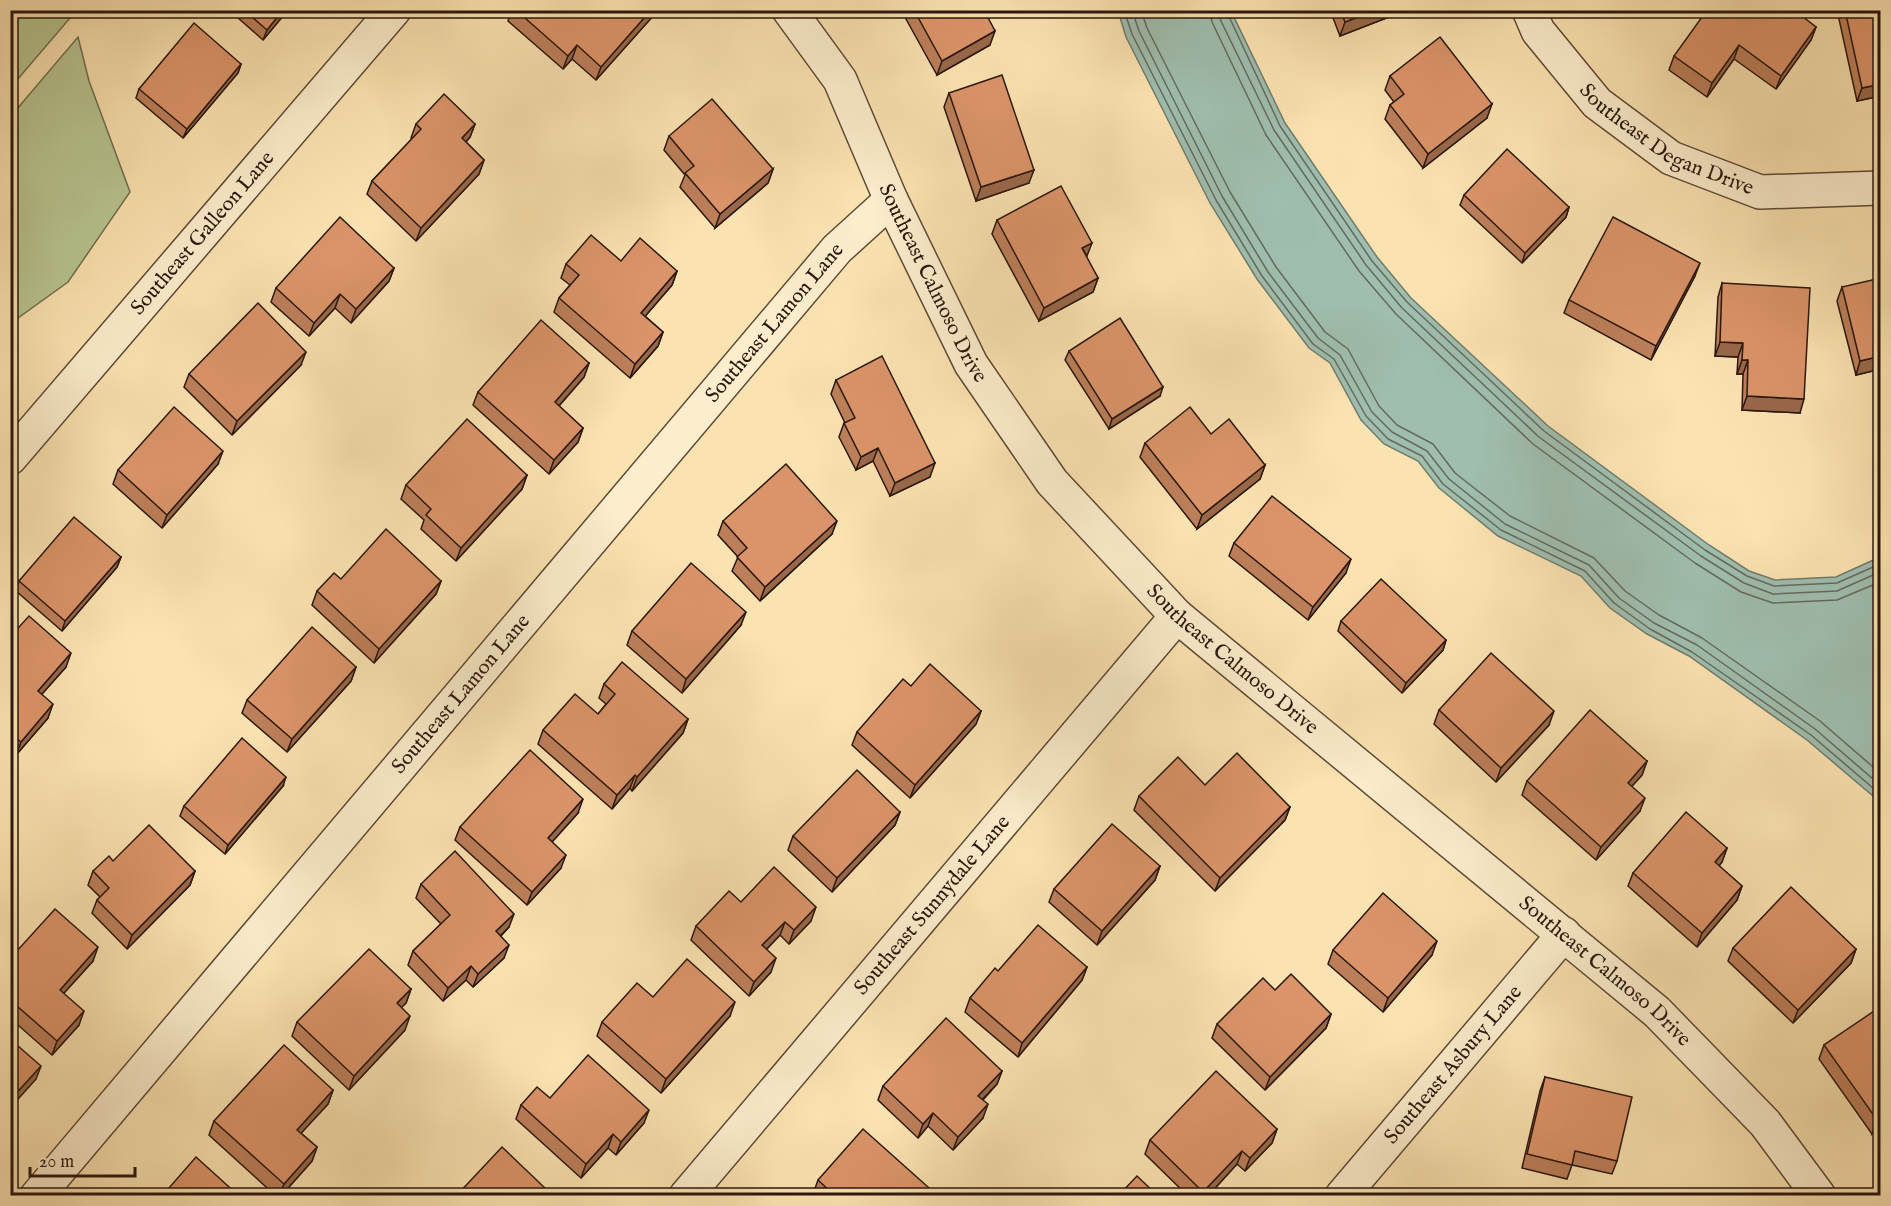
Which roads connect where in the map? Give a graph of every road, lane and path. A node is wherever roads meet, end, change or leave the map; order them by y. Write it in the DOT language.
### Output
graph roads {
  1 [pos="394,10"];
  2 [pos="789,10"];
  3 [pos="1529,10"];
  4 [pos="1881,188"];
  5 [pos="891,200"];
  6 [pos="10,458"];
  7 [pos="1178,616"];
  8 [pos="1564,934"];
  9 [pos="37,1196"];
  10 [pos="686,1196"];
  11 [pos="1342,1196"];
  12 [pos="1819,1196"];
  1 -- 6 [label="street, Southeast Galleon Lane"];
  2 -- 5 [label="street, Southeast Calmoso Drive"];
  3 -- 4 [label="street, Southeast Degan Drive"];
  5 -- 7 [label="street, Southeast Calmoso Drive"];
  5 -- 9 [label="street, Southeast Lamon Lane"];
  7 -- 8 [label="street, Southeast Calmoso Drive"];
  7 -- 10 [label="street, Southeast Sunnydale Lane"];
  8 -- 11 [label="street, Southeast Asbury Lane"];
  8 -- 12 [label="street, Southeast Calmoso Drive"];
}
